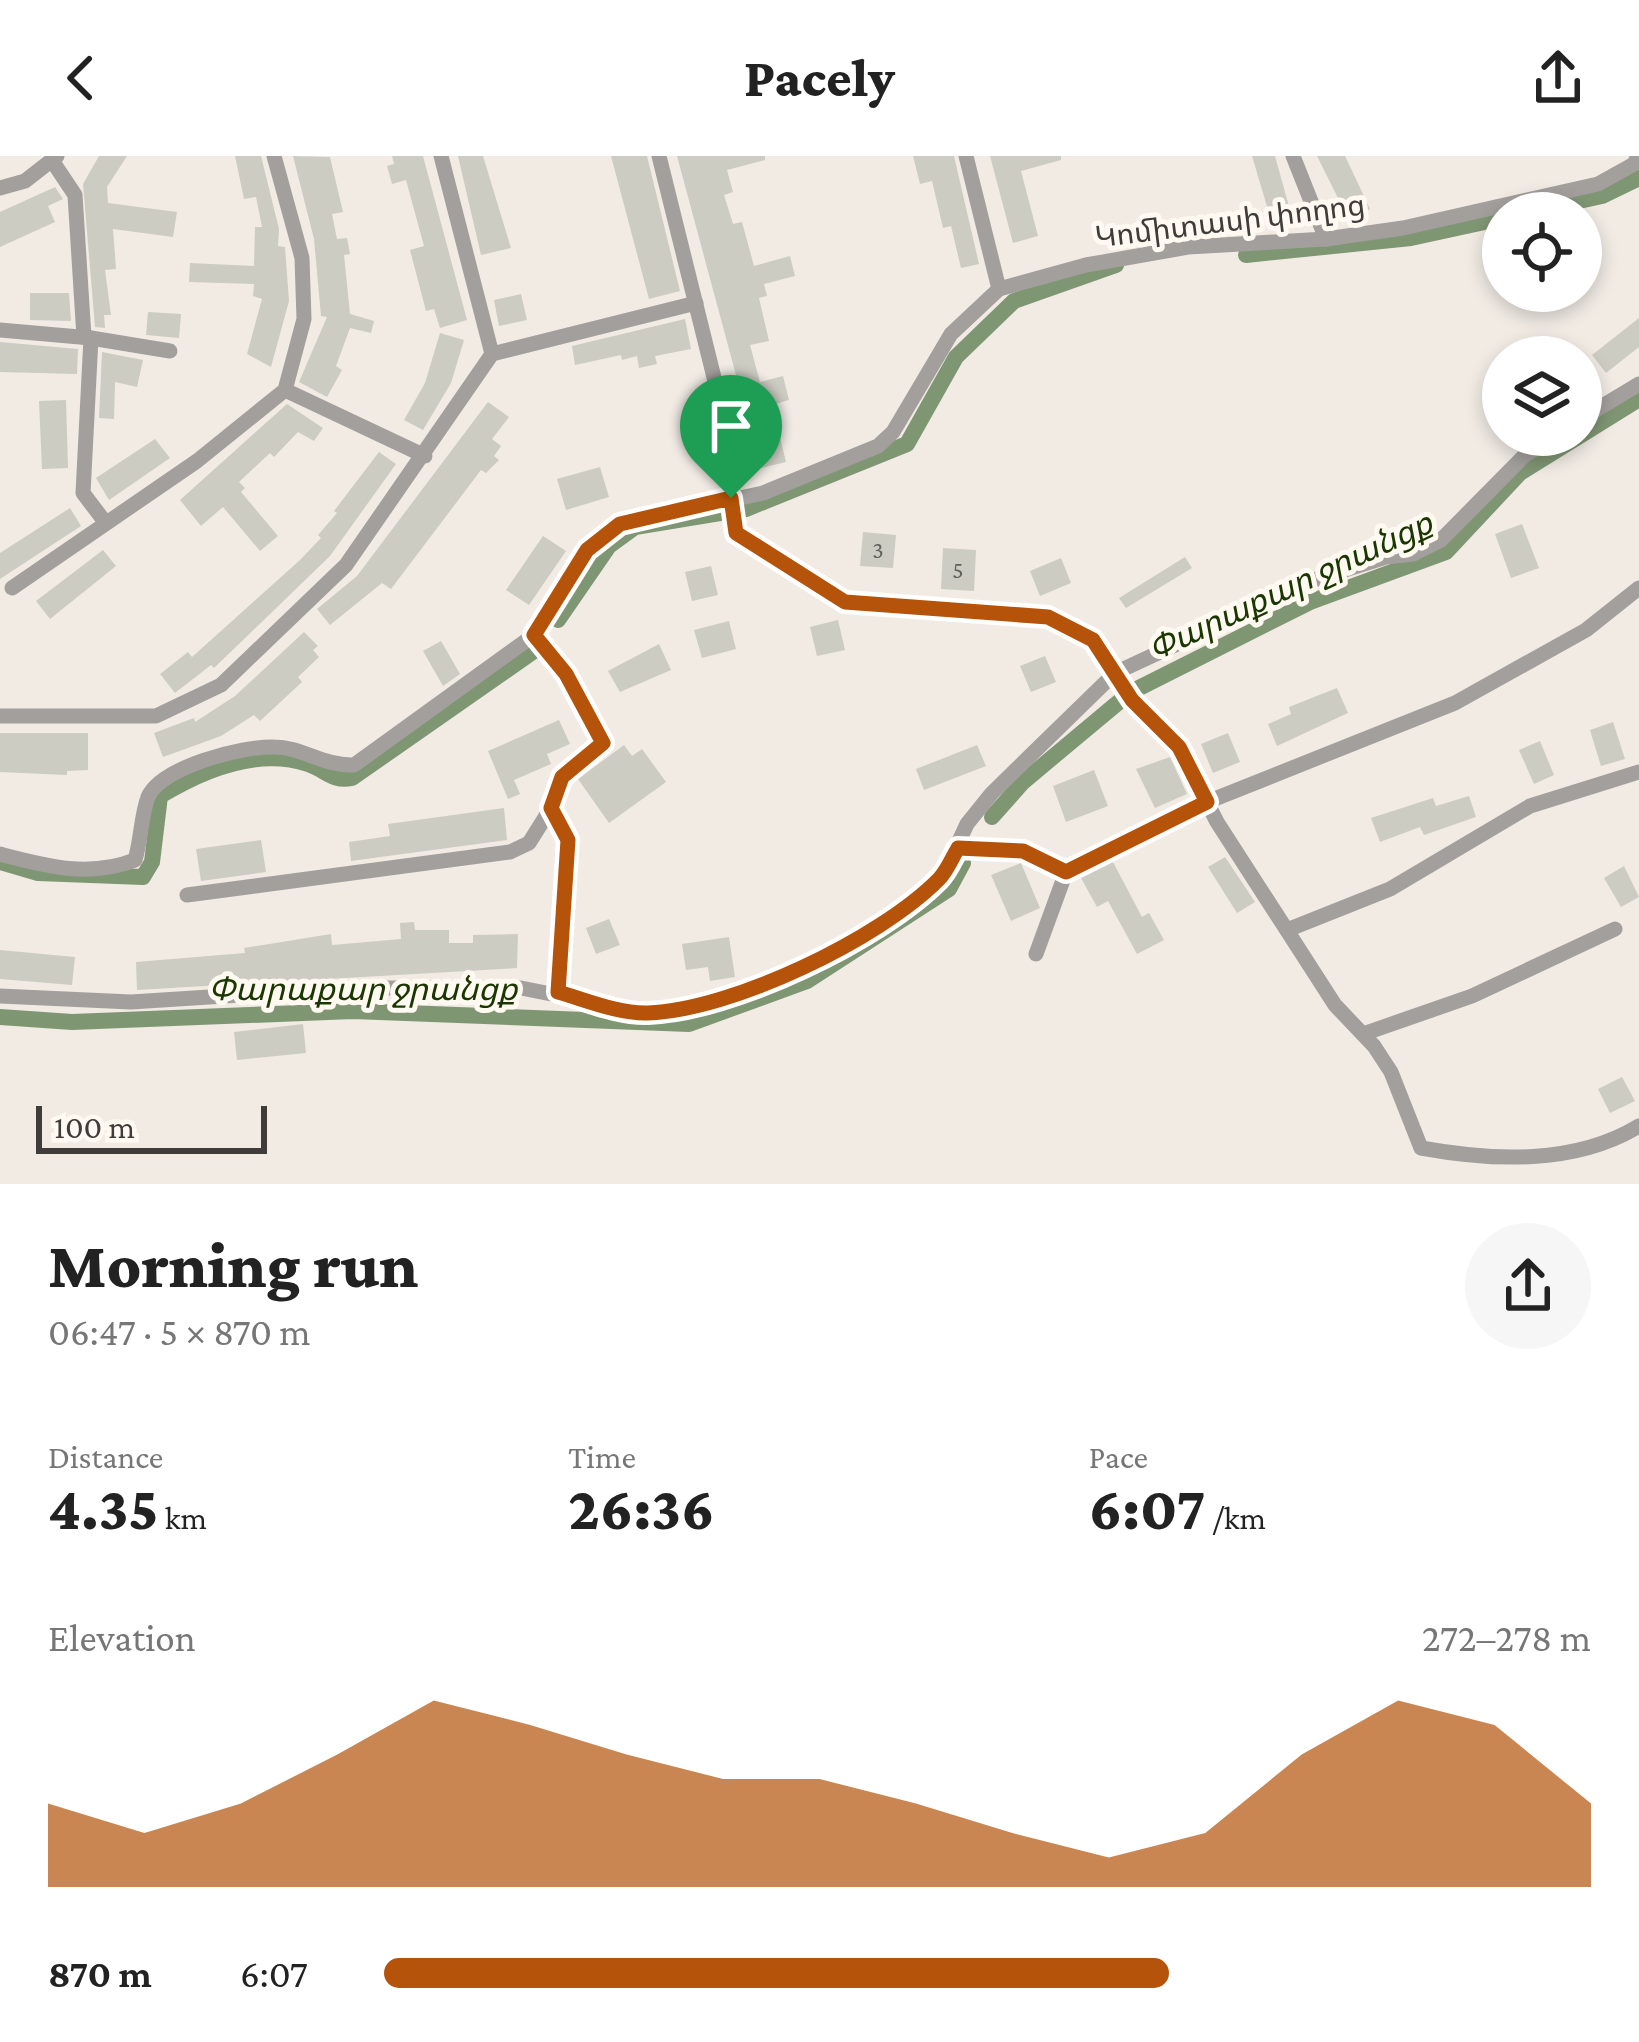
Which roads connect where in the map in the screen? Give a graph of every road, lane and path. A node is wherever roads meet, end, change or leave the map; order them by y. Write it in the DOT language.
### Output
graph roads {
  1 [pos="274,156"];
  2 [pos="441,156"];
  3 [pos="659,156"];
  4 [pos="966,156"];
  5 [pos="1293,156"];
  6 [pos="1638,156"];
  7 [pos="55,159"];
  8 [pos="0,188"];
  9 [pos="1326,239"];
  10 [pos="999,290"];
  11 [pos="696,303"];
  12 [pos="0,330"];
  13 [pos="88,337"];
  14 [pos="170,351"];
  15 [pos="492,354"];
  16 [pos="1639,384"];
  17 [pos="285,389"];
  18 [pos="1602,406"];
  19 [pos="425,456"];
  20 [pos="1524,456"];
  21 [pos="731,498"];
  22 [pos="106,521"];
  23 [pos="12,588"];
  24 [pos="1639,589"];
  25 [pos="534,635"];
  26 [pos="1115,673"];
  27 [pos="0,716"];
  28 [pos="1639,772"];
  29 [pos="1207,802"];
  30 [pos="551,808"];
  31 [pos="958,848"];
  32 [pos="0,854"];
  33 [pos="1066,872"];
  34 [pos="187,895"];
  35 [pos="1615,929"];
  36 [pos="1287,930"];
  37 [pos="1036,953"];
  38 [pos="558,992"];
  39 [pos="0,996"];
  40 [pos="1363,1034"];
  41 [pos="1639,1126"];
  1 -- 17 [label="street"];
  2 -- 15 [label="street"];
  3 -- 11 [label="street"];
  4 -- 10 [label="street"];
  5 -- 9 [label="street"];
  6 -- 9 [label="street, Կոմիտասի փողոց"];
  7 -- 8 [label="street"];
  7 -- 13 [label="street"];
  9 -- 10 [label="street, Կոմիտասի փողոց"];
  10 -- 21 [label="street, Կոմիտասի փողոց"];
  11 -- 15 [label="street"];
  11 -- 21 [label="street"];
  12 -- 13 [label="street"];
  13 -- 14 [label="street"];
  13 -- 22 [label="street"];
  15 -- 19 [label="street"];
  16 -- 18 [label="street"];
  17 -- 19 [label="street"];
  17 -- 22 [label="street"];
  19 -- 27 [label="street"];
  20 -- 26 [label="street"];
  21 -- 25 [label="street, Կոմիտասի փողոց"];
  21 -- 26 [label="street"];
  22 -- 23 [label="street"];
  24 -- 29 [label="street"];
  25 -- 30 [label="street"];
  25 -- 32 [label="street, Կոմիտասի փողոց"];
  26 -- 29 [label="street"];
  26 -- 31 [label="street"];
  28 -- 36 [label="street"];
  29 -- 33 [label="street"];
  29 -- 36 [label="street"];
  30 -- 34 [label="street"];
  30 -- 38 [label="street"];
  31 -- 33 [label="street"];
  31 -- 38 [label="street"];
  33 -- 37 [label="street"];
  35 -- 40 [label="street"];
  36 -- 40 [label="street"];
  38 -- 39 [label="street"];
  40 -- 41 [label="street"];
}
